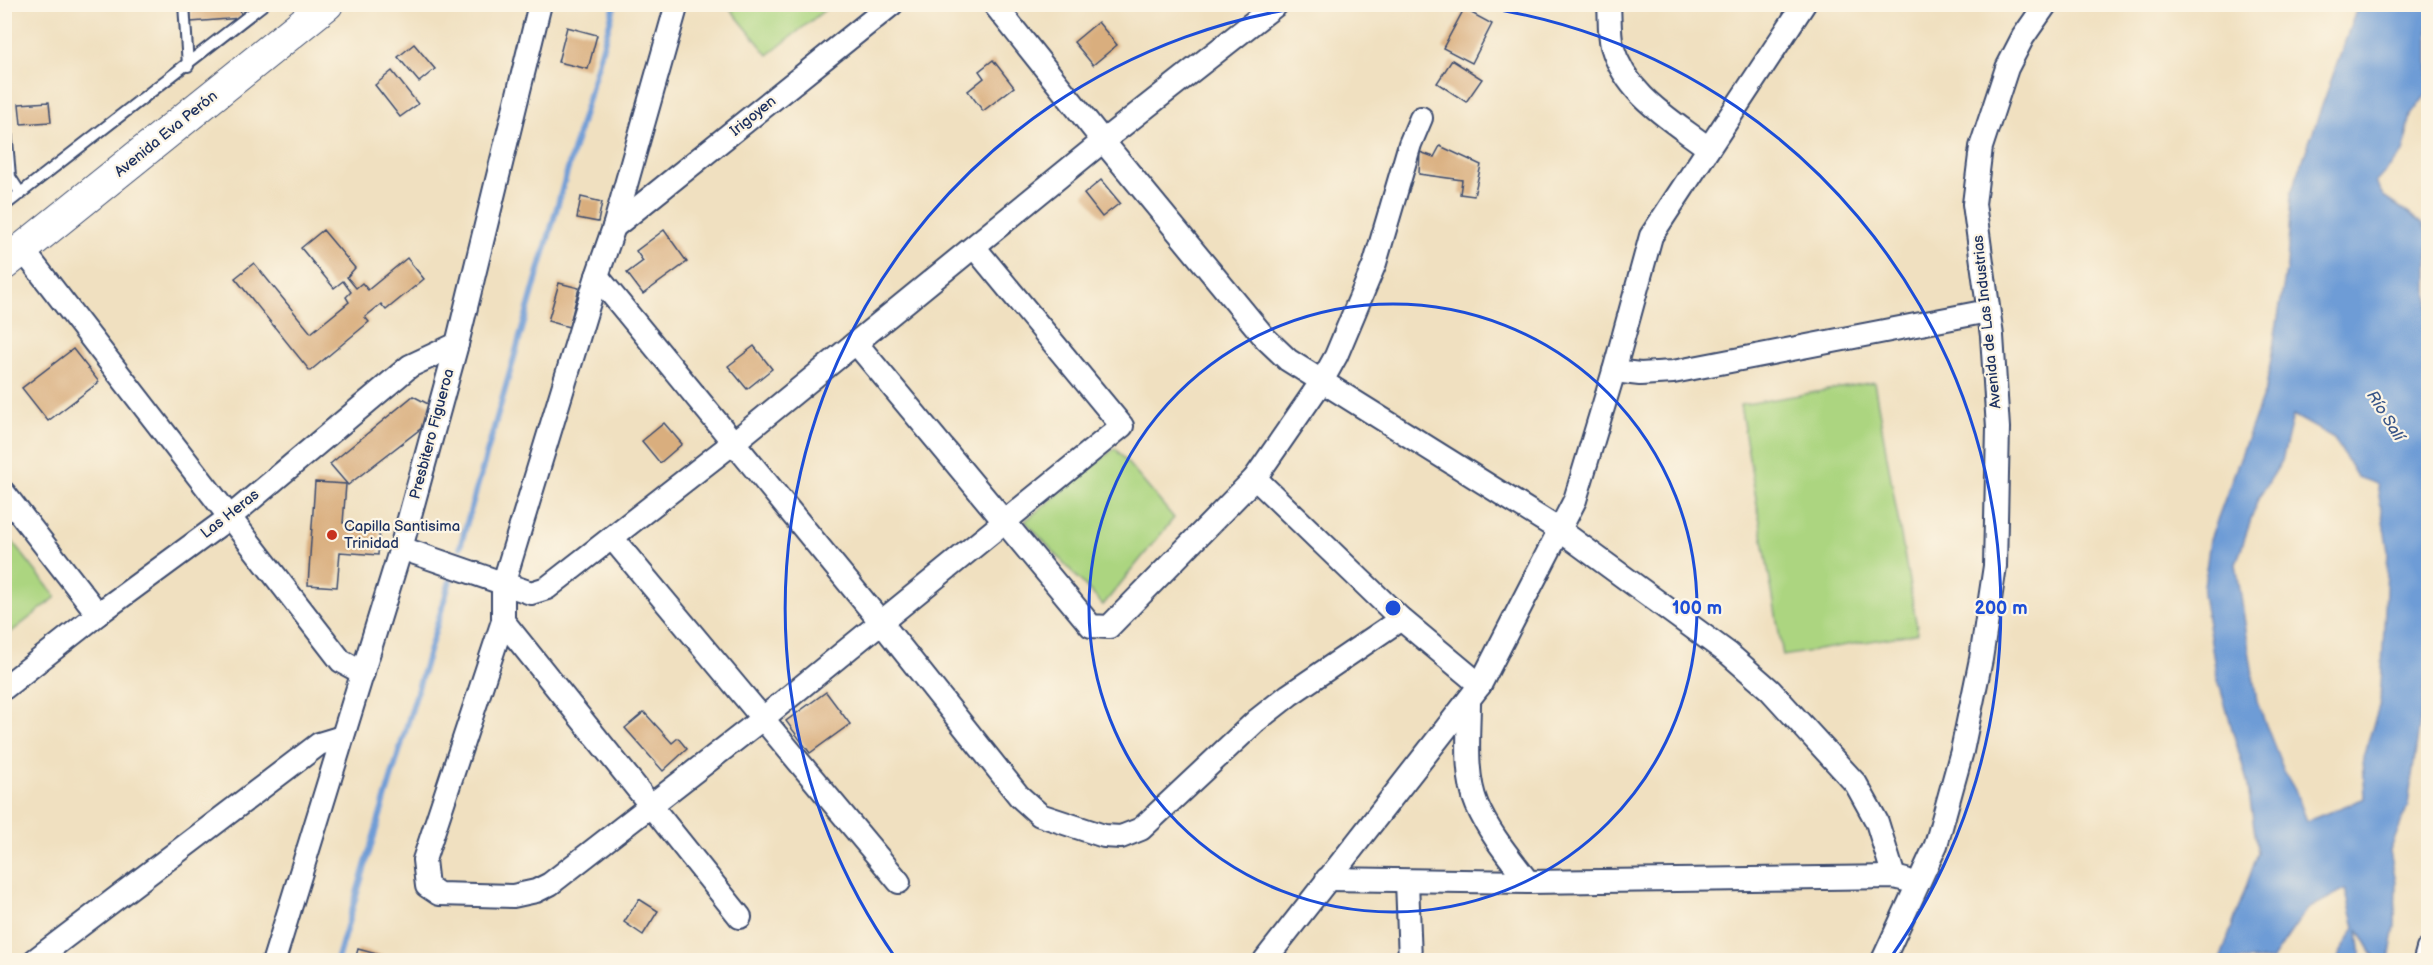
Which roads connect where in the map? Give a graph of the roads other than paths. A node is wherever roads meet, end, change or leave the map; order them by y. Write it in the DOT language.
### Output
graph roads {
  1 [pos="184,4"];
  2 [pos="264,4"];
  3 [pos="327,4"];
  4 [pos="540,4"];
  5 [pos="677,4"];
  6 [pos="892,4"];
  7 [pos="994,4"];
  8 [pos="1277,4"];
  9 [pos="1609,4"];
  10 [pos="1804,4"];
  11 [pos="2046,4"];
  12 [pos="188,66"];
  13 [pos="4,104"];
  14 [pos="1421,118"];
  15 [pos="1103,141"];
  16 [pos="1708,148"];
  17 [pos="21,194"];
  18 [pos="5,206"];
  19 [pos="614,228"];
  20 [pos="975,248"];
  21 [pos="14,257"];
  22 [pos="597,276"];
  23 [pos="1988,311"];
  24 [pos="856,343"];
  25 [pos="457,344"];
  26 [pos="1614,371"];
  27 [pos="1322,381"];
  28 [pos="733,443"];
  29 [pos="1255,478"];
  30 [pos="4,494"];
  31 [pos="230,517"];
  32 [pos="1004,521"];
  33 [pos="1561,531"];
  34 [pos="613,539"];
  35 [pos="401,548"];
  36 [pos="503,585"];
  37 [pos="98,614"];
  38 [pos="1401,619"];
  39 [pos="503,621"];
  40 [pos="880,621"];
  41 [pos="363,673"];
  42 [pos="4,688"];
  43 [pos="1475,692"];
  44 [pos="762,719"];
  45 [pos="342,737"];
  46 [pos="652,804"];
  47 [pos="1894,877"];
  48 [pos="1327,879"];
  49 [pos="1407,881"];
  50 [pos="899,882"];
  51 [pos="1528,882"];
  52 [pos="1919,884"];
  53 [pos="740,917"];
  54 [pos="2428,949"];
  55 [pos="35,960"];
  56 [pos="274,960"];
  57 [pos="1265,960"];
  58 [pos="1410,960"];
  59 [pos="1883,960"];
  60 [pos="2425,960"];
  1 -- 12 [label="lane"];
  2 -- 12 [label="lane"];
  3 -- 21 [label="main road, Avenida Eva Perón"];
  4 -- 25 [label="street, Presbitero Figueroa"];
  5 -- 19 [label="street"];
  6 -- 19 [label="street, Irigoyen"];
  7 -- 15 [label="street"];
  8 -- 15 [label="street"];
  9 -- 16 [label="street"];
  10 -- 16 [label="street"];
  11 -- 23 [label="street, Avenida de Las Industrias"];
  12 -- 17 [label="lane"];
  13 -- 17 [label="lane"];
  14 -- 27 [label="street"];
  15 -- 20 [label="street"];
  15 -- 27 [label="street"];
  16 -- 26 [label="street"];
  17 -- 18 [label="lane"];
  19 -- 22 [label="street"];
  20 -- 24 [label="street"];
  20 -- 32 [label="street"];
  21 -- 31 [label="street"];
  22 -- 28 [label="street"];
  22 -- 36 [label="street"];
  23 -- 26 [label="street"];
  23 -- 52 [label="street, Avenida de Las Industrias"];
  24 -- 28 [label="street"];
  24 -- 32 [label="street"];
  25 -- 31 [label="street, Las Heras"];
  25 -- 35 [label="street, Presbitero Figueroa"];
  26 -- 33 [label="street"];
  27 -- 29 [label="street"];
  27 -- 33 [label="street"];
  28 -- 34 [label="street"];
  28 -- 40 [label="street"];
  29 -- 32 [label="street"];
  29 -- 38 [label="street"];
  30 -- 37 [label="street"];
  31 -- 37 [label="street, Las Heras"];
  31 -- 41 [label="street"];
  32 -- 40 [label="street"];
  33 -- 43 [label="street"];
  33 -- 47 [label="street"];
  34 -- 36 [label="street"];
  34 -- 44 [label="street"];
  35 -- 36 [label="street"];
  35 -- 41 [label="street, Presbitero Figueroa"];
  36 -- 39 [label="street"];
  37 -- 42 [label="street, Las Heras"];
  38 -- 40 [label="street"];
  38 -- 43 [label="street"];
  39 -- 46 [label="street"];
  39 -- 46 [label="street"];
  40 -- 44 [label="street"];
  41 -- 45 [label="street, Presbitero Figueroa"];
  43 -- 48 [label="street"];
  43 -- 51 [label="street"];
  44 -- 46 [label="street"];
  44 -- 50 [label="street"];
  45 -- 55 [label="street"];
  45 -- 56 [label="street, Presbitero Figueroa"];
  46 -- 53 [label="street"];
  47 -- 51 [label="street"];
  47 -- 52 [label="street"];
  48 -- 49 [label="street"];
  48 -- 57 [label="street"];
  49 -- 51 [label="street"];
  49 -- 58 [label="street"];
  52 -- 59 [label="street, Avenida de Las Industrias"];
  54 -- 60 [label="street"];
}
